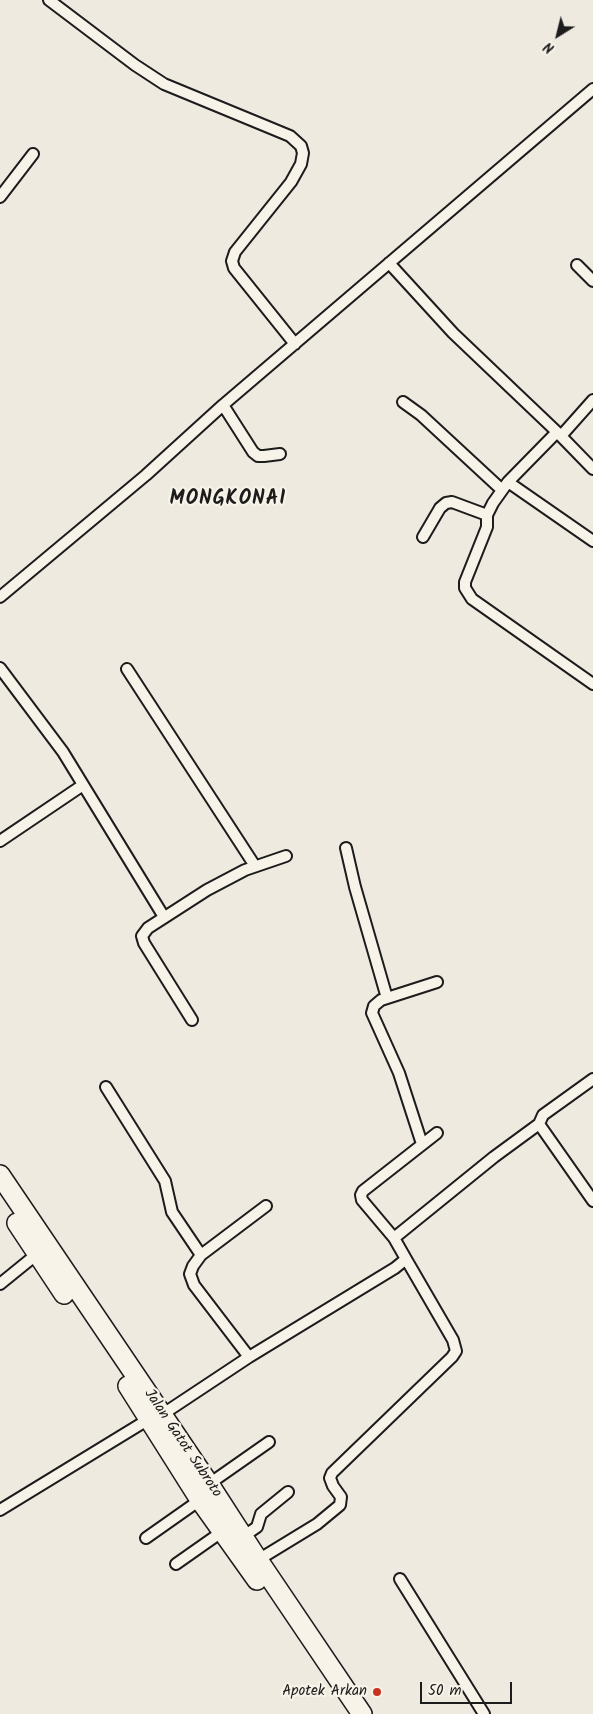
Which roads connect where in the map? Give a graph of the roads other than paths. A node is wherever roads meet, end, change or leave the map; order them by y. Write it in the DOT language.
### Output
graph roads {
  1 [pos="50,0"];
  2 [pos="593,89"];
  3 [pos="32,154"];
  4 [pos="0,197"];
  5 [pos="389,263"];
  6 [pos="577,265"];
  7 [pos="593,281"];
  8 [pos="295,344"];
  9 [pos="593,400"];
  10 [pos="403,402"];
  11 [pos="223,405"];
  12 [pos="559,434"];
  13 [pos="280,454"];
  14 [pos="593,468"];
  15 [pos="505,486"];
  16 [pos="487,515"];
  17 [pos="424,537"];
  18 [pos="593,541"];
  19 [pos="0,597"];
  20 [pos="0,668"];
  21 [pos="126,669"];
  22 [pos="593,684"];
  23 [pos="83,785"];
  24 [pos="0,841"];
  25 [pos="346,848"];
  26 [pos="286,856"];
  27 [pos="255,866"];
  28 [pos="164,917"];
  29 [pos="437,982"];
  30 [pos="387,998"];
  31 [pos="192,1020"];
  32 [pos="593,1079"];
  33 [pos="106,1087"];
  34 [pos="539,1124"];
  35 [pos="437,1133"];
  36 [pos="422,1144"];
  37 [pos="0,1175"];
  38 [pos="0,1198"];
  39 [pos="593,1202"];
  40 [pos="266,1206"];
  41 [pos="394,1238"];
  42 [pos="37,1254"];
  43 [pos="201,1255"];
  44 [pos="406,1259"];
  45 [pos="0,1284"];
  46 [pos="249,1357"];
  47 [pos="154,1418"];
  48 [pos="269,1442"];
  49 [pos="205,1492"];
  50 [pos="288,1492"];
  51 [pos="0,1510"];
  52 [pos="223,1532"];
  53 [pos="244,1536"];
  54 [pos="146,1538"];
  55 [pos="258,1560"];
  56 [pos="176,1564"];
  57 [pos="400,1579"];
  58 [pos="308,1644"];
  59 [pos="346,1714"];
  60 [pos="362,1714"];
  61 [pos="484,1714"];
  1 -- 8 [label="street"];
  2 -- 5 [label="street"];
  3 -- 4 [label="street"];
  5 -- 8 [label="street"];
  5 -- 12 [label="street"];
  6 -- 7 [label="street"];
  8 -- 11 [label="street"];
  9 -- 12 [label="street"];
  10 -- 15 [label="street"];
  11 -- 13 [label="street"];
  11 -- 19 [label="street"];
  12 -- 14 [label="street"];
  12 -- 15 [label="street"];
  15 -- 16 [label="street"];
  15 -- 18 [label="street"];
  16 -- 17 [label="street"];
  16 -- 22 [label="street"];
  20 -- 23 [label="street"];
  21 -- 27 [label="street"];
  23 -- 24 [label="street"];
  23 -- 28 [label="street"];
  25 -- 30 [label="street"];
  26 -- 27 [label="street"];
  27 -- 28 [label="street"];
  28 -- 31 [label="street"];
  29 -- 30 [label="street"];
  30 -- 36 [label="street"];
  32 -- 34 [label="street"];
  33 -- 43 [label="street"];
  34 -- 39 [label="street"];
  34 -- 41 [label="street"];
  35 -- 36 [label="street"];
  36 -- 41 [label="street"];
  37 -- 47 [label="highway, Jalan Gatot Subroto"];
  38 -- 42 [label="highway, Jalan Gatot Subroto"];
  40 -- 43 [label="street"];
  41 -- 44 [label="street"];
  42 -- 45 [label="street"];
  42 -- 47 [label="highway, Jalan Gatot Subroto"];
  43 -- 46 [label="street"];
  44 -- 46 [label="street"];
  44 -- 55 [label="street"];
  46 -- 47 [label="street"];
  47 -- 49 [label="highway, Jalan Gatot Subroto"];
  47 -- 51 [label="street"];
  48 -- 49 [label="street"];
  49 -- 52 [label="highway, Jalan Gatot Subroto"];
  49 -- 53 [label="highway, Jalan Gatot Subroto"];
  49 -- 54 [label="street"];
  50 -- 53 [label="street"];
  52 -- 56 [label="street"];
  52 -- 58 [label="highway, Jalan Gatot Subroto"];
  53 -- 55 [label="highway, Jalan Gatot Subroto"];
  55 -- 58 [label="highway, Jalan Gatot Subroto"];
  57 -- 61 [label="street"];
  58 -- 59 [label="highway, Jalan Gatot Subroto"];
  58 -- 60 [label="highway, Jalan Gatot Subroto"];
}
